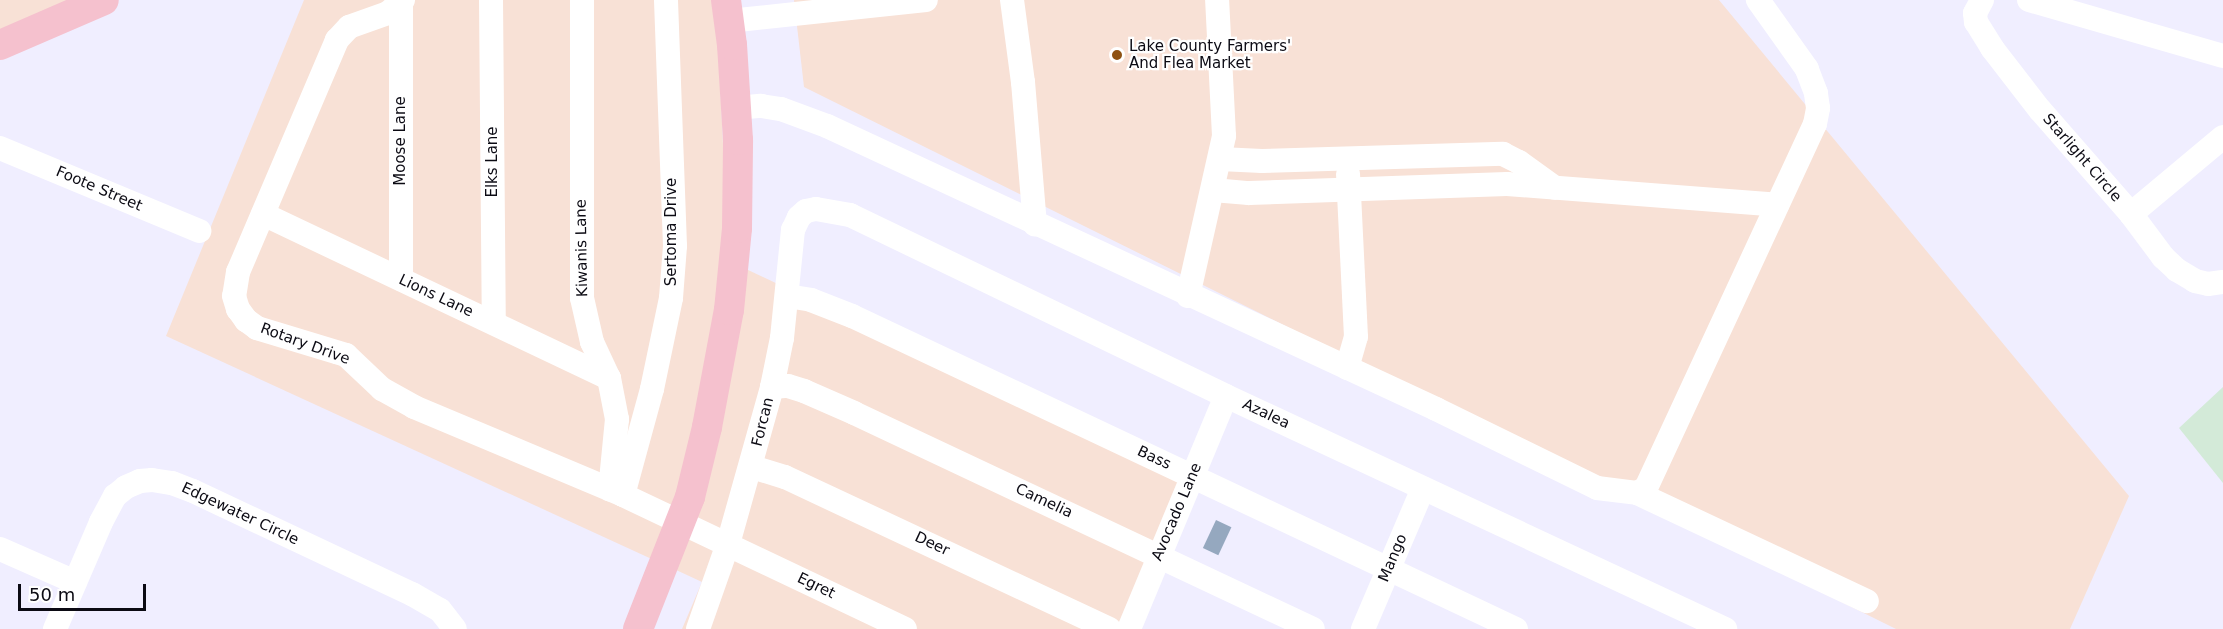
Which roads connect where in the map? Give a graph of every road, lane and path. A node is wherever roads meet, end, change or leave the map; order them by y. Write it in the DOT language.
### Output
graph roads {
  1 [pos="104,0"];
  2 [pos="491,0"];
  3 [pos="582,0"];
  4 [pos="666,0"];
  5 [pos="926,0"];
  6 [pos="1012,0"];
  7 [pos="1217,0"];
  8 [pos="1758,0"];
  9 [pos="1983,0"];
  10 [pos="2029,0"];
  11 [pos="402,1"];
  12 [pos="728,11"];
  13 [pos="0,45"];
  14 [pos="2223,56"];
  15 [pos="736,108"];
  16 [pos="2223,137"];
  17 [pos="0,148"];
  18 [pos="1348,158"];
  19 [pos="1220,159"];
  20 [pos="1555,188"];
  21 [pos="1213,190"];
  22 [pos="1349,190"];
  23 [pos="1777,205"];
  24 [pos="806,211"];
  25 [pos="263,214"];
  26 [pos="2131,214"];
  27 [pos="1035,224"];
  28 [pos="199,231"];
  29 [pos="401,279"];
  30 [pos="2223,282"];
  31 [pos="787,296"];
  32 [pos="1188,296"];
  33 [pos="494,323"];
  34 [pos="1347,368"];
  35 [pos="609,378"];
  36 [pos="772,387"];
  37 [pos="1226,396"];
  38 [pos="752,467"];
  39 [pos="1193,476"];
  40 [pos="1423,488"];
  41 [pos="617,492"];
  42 [pos="1637,493"];
  43 [pos="681,522"];
  44 [pos="728,544"];
  45 [pos="0,549"];
  46 [pos="1160,555"];
  47 [pos="1389,568"];
  48 [pos="75,582"];
  49 [pos="1868,601"];
  50 [pos="55,629"];
  51 [pos="455,629"];
  52 [pos="638,629"];
  53 [pos="698,629"];
  54 [pos="905,629"];
  55 [pos="1109,629"];
  56 [pos="1129,629"];
  57 [pos="1313,629"];
  58 [pos="1364,629"];
  59 [pos="1516,629"];
  60 [pos="1725,629"];
  1 -- 13 [label="main road"];
  2 -- 33 [label="street, Elks Lane"];
  3 -- 35 [label="street, Kiwanis Lane"];
  4 -- 41 [label="street, Sertoma Drive"];
  5 -- 12 [label="street"];
  6 -- 27 [label="street"];
  7 -- 19 [label="street"];
  8 -- 23 [label="street"];
  9 -- 26 [label="street, Starlight Circle"];
  10 -- 14 [label="street"];
  11 -- 25 [label="street, Rotary Drive"];
  11 -- 29 [label="street, Moose Lane"];
  12 -- 15 [label="main road"];
  15 -- 27 [label="street"];
  15 -- 43 [label="main road"];
  16 -- 26 [label="street"];
  17 -- 28 [label="street, Foote Street"];
  18 -- 19 [label="street"];
  18 -- 20 [label="street"];
  18 -- 22 [label="street"];
  19 -- 21 [label="street"];
  20 -- 22 [label="street"];
  20 -- 23 [label="street"];
  21 -- 22 [label="street"];
  21 -- 32 [label="street"];
  22 -- 34 [label="street"];
  23 -- 42 [label="street"];
  24 -- 31 [label="street, Forcan"];
  24 -- 37 [label="street, Azalea"];
  25 -- 29 [label="street, Lions Lane"];
  25 -- 41 [label="street, Rotary Drive"];
  26 -- 30 [label="street, Starlight Circle"];
  27 -- 32 [label="street"];
  29 -- 33 [label="street, Lions Lane"];
  31 -- 36 [label="street, Forcan"];
  31 -- 39 [label="street, Bass"];
  32 -- 34 [label="street"];
  33 -- 35 [label="street, Lions Lane"];
  34 -- 42 [label="street"];
  35 -- 41 [label="street, Kiwanis Lane"];
  36 -- 38 [label="street, Forcan"];
  36 -- 46 [label="street, Camelia"];
  37 -- 39 [label="street, Avocado Lane"];
  37 -- 40 [label="street, Azalea"];
  38 -- 44 [label="street, Forcan"];
  38 -- 55 [label="street, Deer"];
  39 -- 46 [label="street, Avocado Lane"];
  39 -- 47 [label="street, Bass"];
  40 -- 47 [label="street, Mango"];
  40 -- 60 [label="street, Azalea"];
  41 -- 43 [label="street, Rotary Drive"];
  42 -- 49 [label="street"];
  43 -- 44 [label="street, Egret"];
  43 -- 52 [label="main road"];
  44 -- 53 [label="street, Forcan"];
  44 -- 54 [label="street, Egret"];
  45 -- 48 [label="street"];
  46 -- 56 [label="street, Avocado Lane"];
  46 -- 57 [label="street, Camelia"];
  47 -- 58 [label="street, Mango"];
  47 -- 59 [label="street, Bass"];
  48 -- 50 [label="street, Edgewater Circle"];
  48 -- 51 [label="street, Edgewater Circle"];
}
